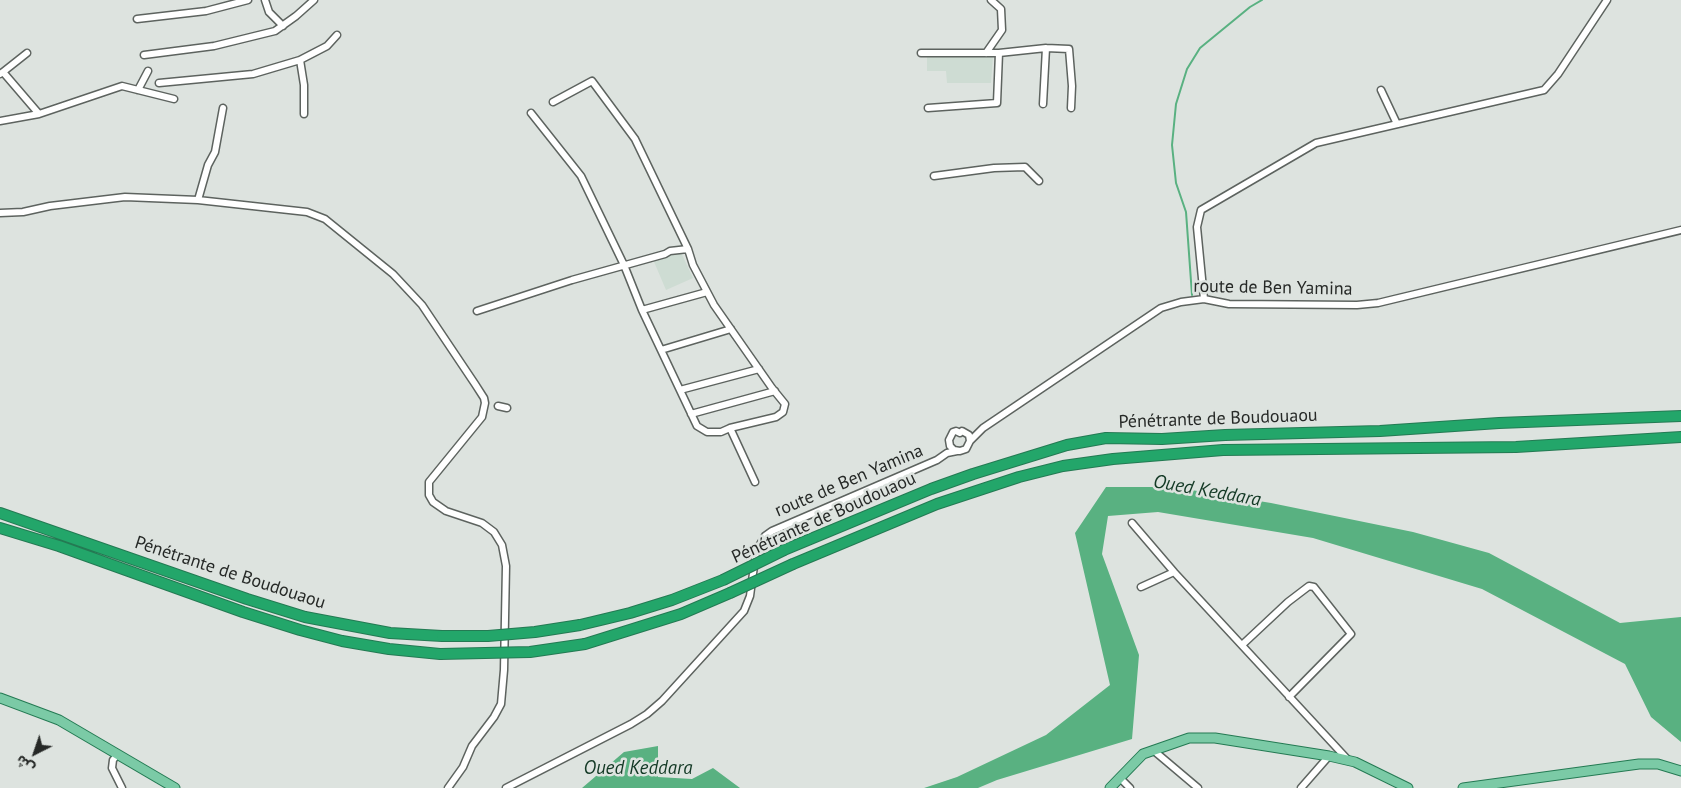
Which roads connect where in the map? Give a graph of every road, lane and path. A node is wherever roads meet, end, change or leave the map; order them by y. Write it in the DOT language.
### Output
graph roads {
  1 [pos="248,0"];
  2 [pos="265,0"];
  3 [pos="314,0"];
  4 [pos="992,0"];
  5 [pos="1606,0"];
  6 [pos="137,19"];
  7 [pos="283,26"];
  8 [pos="337,35"];
  9 [pos="1046,48"];
  10 [pos="986,52"];
  11 [pos="27,53"];
  12 [pos="921,53"];
  13 [pos="999,53"];
  14 [pos="144,55"];
  15 [pos="300,60"];
  16 [pos="148,71"];
  17 [pos="1,73"];
  18 [pos="159,83"];
  19 [pos="138,90"];
  20 [pos="1381,90"];
  21 [pos="174,99"];
  22 [pos="552,102"];
  23 [pos="1043,104"];
  24 [pos="223,108"];
  25 [pos="928,108"];
  26 [pos="1071,108"];
  27 [pos="531,113"];
  28 [pos="39,114"];
  29 [pos="304,114"];
  30 [pos="0,120"];
  31 [pos="1397,124"];
  32 [pos="934,176"];
  33 [pos="1039,181"];
  34 [pos="198,200"];
  35 [pos="0,213"];
  36 [pos="1681,230"];
  37 [pos="688,249"];
  38 [pos="624,265"];
  39 [pos="707,292"];
  40 [pos="1204,299"];
  41 [pos="642,310"];
  42 [pos="477,311"];
  43 [pos="731,329"];
  44 [pos="661,350"];
  45 [pos="759,369"];
  46 [pos="680,390"];
  47 [pos="775,391"];
  48 [pos="498,406"];
  49 [pos="507,408"];
  50 [pos="691,414"];
  51 [pos="1681,416"];
  52 [pos="730,428"];
  53 [pos="983,428"];
  54 [pos="964,432"];
  55 [pos="1681,437"];
  56 [pos="970,441"];
  57 [pos="949,443"];
  58 [pos="957,451"];
  59 [pos="937,460"];
  60 [pos="755,482"];
  61 [pos="0,513"];
  62 [pos="1132,523"];
  63 [pos="0,528"];
  64 [pos="1174,572"];
  65 [pos="1141,587"];
  66 [pos="1242,645"];
  67 [pos="1289,696"];
  68 [pos="0,698"];
  69 [pos="1153,750"];
  70 [pos="117,755"];
  71 [pos="1329,756"];
  72 [pos="1349,761"];
  73 [pos="1681,771"];
  74 [pos="1120,778"];
  75 [pos="122,788"];
  76 [pos="175,788"];
  77 [pos="448,788"];
  78 [pos="506,788"];
  79 [pos="1110,788"];
  80 [pos="1130,788"];
  81 [pos="1198,788"];
  82 [pos="1302,788"];
  83 [pos="1407,788"];
  84 [pos="1463,788"];
  1 -- 6 [label="street"];
  2 -- 7 [label="street"];
  3 -- 7 [label="street"];
  4 -- 10 [label="street"];
  5 -- 31 [label="street"];
  7 -- 14 [label="street"];
  8 -- 15 [label="street"];
  9 -- 13 [label="street"];
  9 -- 23 [label="street"];
  9 -- 26 [label="street"];
  10 -- 12 [label="street"];
  10 -- 13 [label="street"];
  11 -- 17 [label="street"];
  13 -- 25 [label="street"];
  15 -- 18 [label="street"];
  15 -- 29 [label="street"];
  16 -- 19 [label="street"];
  17 -- 28 [label="street"];
  19 -- 21 [label="street"];
  19 -- 28 [label="street"];
  20 -- 31 [label="street"];
  22 -- 37 [label="street"];
  24 -- 34 [label="street"];
  27 -- 38 [label="street"];
  28 -- 30 [label="street"];
  31 -- 40 [label="street"];
  32 -- 33 [label="street"];
  34 -- 35 [label="street"];
  34 -- 77 [label="street"];
  36 -- 40 [label="street, route de Ben Yamina"];
  37 -- 38 [label="street"];
  37 -- 39 [label="street"];
  38 -- 41 [label="street"];
  38 -- 42 [label="street"];
  39 -- 41 [label="street"];
  39 -- 43 [label="street"];
  40 -- 53 [label="street, route de Ben Yamina"];
  41 -- 44 [label="street"];
  43 -- 44 [label="street"];
  43 -- 45 [label="street"];
  44 -- 46 [label="street"];
  45 -- 46 [label="street"];
  45 -- 47 [label="street"];
  46 -- 50 [label="street"];
  47 -- 50 [label="street"];
  47 -- 52 [label="street"];
  48 -- 49 [label="street"];
  50 -- 52 [label="street"];
  51 -- 61 [label="highway, Pénétrante de Boudouaou, bridge"];
  52 -- 60 [label="street"];
  53 -- 54 [label="street, route de Ben Yamina"];
  53 -- 56 [label="street, route de Ben Yamina"];
  54 -- 56 [label="street"];
  54 -- 57 [label="street"];
  55 -- 63 [label="highway, Pénétrante de Boudouaou, bridge"];
  56 -- 58 [label="street"];
  57 -- 58 [label="street"];
  57 -- 59 [label="street, route de Ben Yamina"];
  58 -- 59 [label="street, route de Ben Yamina"];
  59 -- 78 [label="street, route de Ben Yamina"];
  62 -- 64 [label="street"];
  64 -- 65 [label="street"];
  64 -- 66 [label="street"];
  66 -- 67 [label="street"];
  66 -- 67 [label="street"];
  67 -- 72 [label="street"];
  68 -- 70 [label="main road"];
  69 -- 71 [label="main road"];
  69 -- 74 [label="main road"];
  69 -- 81 [label="street"];
  70 -- 75 [label="street"];
  70 -- 76 [label="main road"];
  71 -- 72 [label="main road"];
  71 -- 82 [label="street"];
  72 -- 83 [label="main road"];
  73 -- 84 [label="main road"];
  74 -- 79 [label="main road"];
  74 -- 80 [label="street"];
}
